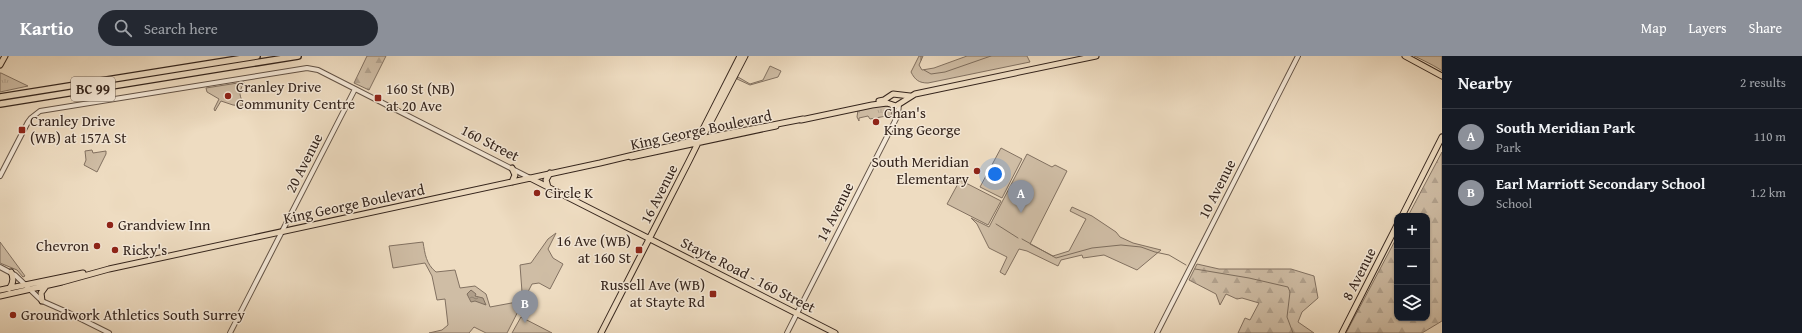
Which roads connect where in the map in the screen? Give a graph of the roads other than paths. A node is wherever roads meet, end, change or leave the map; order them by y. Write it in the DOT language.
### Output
graph roads {
  1 [pos="5,56"];
  2 [pos="257,56"];
  3 [pos="298,56"];
  4 [pos="1096,56"];
  5 [pos="1298,56"];
  6 [pos="1405,56"];
  7 [pos="743,57"];
  8 [pos="0,65"];
  9 [pos="1441,76"];
  10 [pos="355,89"];
  11 [pos="721,92"];
  12 [pos="899,95"];
  13 [pos="890,96"];
  14 [pos="911,96"];
  15 [pos="0,97"];
  16 [pos="723,99"];
  17 [pos="900,103"];
  18 [pos="0,104"];
  19 [pos="891,104"];
  20 [pos="855,108"];
  21 [pos="803,119"];
  22 [pos="894,121"];
  23 [pos="710,125"];
  24 [pos="716,136"];
  25 [pos="1442,137"];
  26 [pos="699,141"];
  27 [pos="682,147"];
  28 [pos="690,161"];
  29 [pos="603,162"];
  30 [pos="512,168"];
  31 [pos="550,173"];
  32 [pos="0,176"];
  33 [pos="530,178"];
  34 [pos="512,182"];
  35 [pos="548,187"];
  36 [pos="1404,213"];
  37 [pos="1394,231"];
  38 [pos="282,232"];
  39 [pos="650,238"];
  40 [pos="0,267"];
  41 [pos="109,269"];
  42 [pos="10,272"];
  43 [pos="47,286"];
  44 [pos="27,287"];
  45 [pos="9,289"];
  46 [pos="0,290"];
  47 [pos="0,296"];
  48 [pos="42,301"];
  49 [pos="797,314"];
  50 [pos="109,333"];
  51 [pos="230,333"];
  52 [pos="601,333"];
  53 [pos="786,333"];
  54 [pos="835,333"];
  55 [pos="1157,333"];
  56 [pos="1342,333"];
  1 -- 8 [label="main road"];
  2 -- 15 [label="highway, BC 99"];
  3 -- 18 [label="highway, BC 99"];
  4 -- 14 [label="main road"];
  5 -- 55 [label="street, 10 Avenue"];
  6 -- 9 [label="main road"];
  7 -- 11 [label="main road, 16 Avenue"];
  7 -- 16 [label="main road, 16 Avenue"];
  10 -- 30 [label="street, 160 Street"];
  10 -- 32 [label="street, 160 Street"];
  10 -- 38 [label="street, 20 Avenue"];
  11 -- 16 [label="main road"];
  11 -- 26 [label="main road, 16 Avenue"];
  12 -- 13 [label="main road"];
  12 -- 14 [label="main road"];
  12 -- 17 [label="main road"];
  13 -- 19 [label="main road"];
  13 -- 20 [label="main road, King George Boulevard"];
  14 -- 17 [label="main road"];
  16 -- 23 [label="main road, 16 Avenue"];
  17 -- 19 [label="main road"];
  17 -- 22 [label="street, 14 Avenue"];
  19 -- 20 [label="main road, King George Boulevard"];
  19 -- 22 [label="street"];
  20 -- 21 [label="main road, King George Boulevard"];
  21 -- 24 [label="main road, King George Boulevard"];
  21 -- 26 [label="main road, King George Boulevard"];
  22 -- 49 [label="street, 14 Avenue"];
  23 -- 24 [label="main road"];
  23 -- 26 [label="main road, 16 Avenue"];
  24 -- 26 [label="main road, King George Boulevard"];
  25 -- 36 [label="main road"];
  26 -- 27 [label="main road, King George Boulevard"];
  26 -- 28 [label="main road, 16 Avenue"];
  26 -- 29 [label="main road, King George Boulevard"];
  27 -- 28 [label="main road"];
  27 -- 29 [label="main road, King George Boulevard"];
  28 -- 39 [label="main road, 16 Avenue"];
  29 -- 31 [label="main road, King George Boulevard"];
  30 -- 33 [label="street, 160 Street"];
  30 -- 34 [label="main road"];
  31 -- 33 [label="main road, King George Boulevard"];
  31 -- 35 [label="main road"];
  33 -- 34 [label="main road, King George Boulevard"];
  33 -- 35 [label="main road, 160 Street"];
  34 -- 38 [label="main road, King George Boulevard"];
  35 -- 39 [label="main road, 160 Street"];
  37 -- 56 [label="main road, 8 Avenue"];
  38 -- 41 [label="main road, King George Boulevard"];
  38 -- 51 [label="street, 20 Avenue"];
  39 -- 49 [label="main road, Stayte Road - 160 Street"];
  39 -- 52 [label="main road, 16 Avenue"];
  40 -- 42 [label="street"];
  41 -- 43 [label="main road, King George Boulevard"];
  41 -- 44 [label="main road, King George Boulevard"];
  42 -- 44 [label="street"];
  42 -- 45 [label="main road"];
  43 -- 44 [label="main road, King George Boulevard"];
  43 -- 48 [label="main road"];
  44 -- 45 [label="main road, King George Boulevard"];
  44 -- 47 [label="main road, King George Boulevard"];
  44 -- 48 [label="street"];
  45 -- 46 [label="main road, King George Boulevard"];
  48 -- 50 [label="street"];
  49 -- 53 [label="street, 14 Avenue"];
  49 -- 54 [label="main road, Stayte Road - 160 Street"];
}
